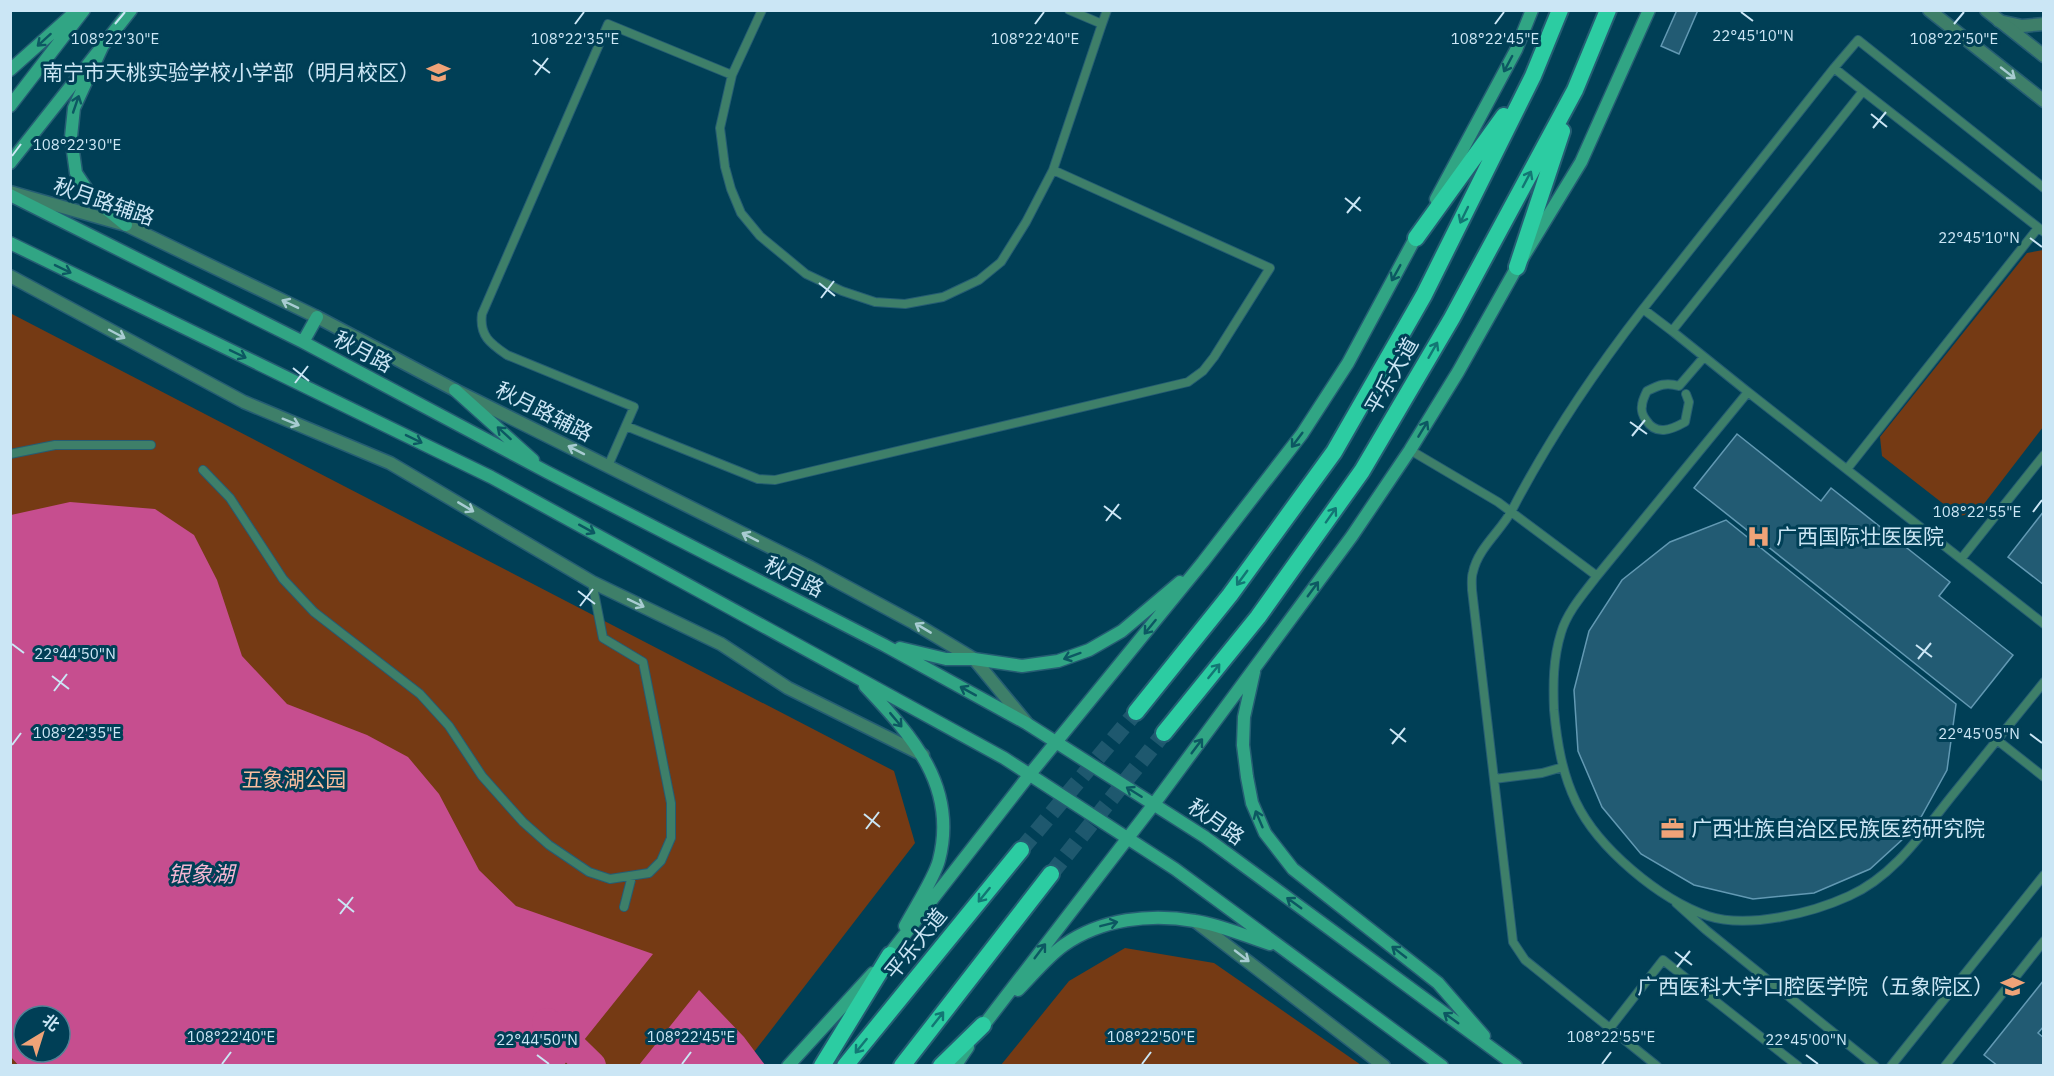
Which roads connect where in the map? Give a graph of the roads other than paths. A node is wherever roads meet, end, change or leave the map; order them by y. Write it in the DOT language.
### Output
graph roads {
  1 [pos="77,10"];
  2 [pos="84,10"];
  3 [pos="131,10"];
  4 [pos="762,10"];
  5 [pos="1069,10"];
  6 [pos="1107,10"];
  7 [pos="1532,10"];
  8 [pos="1560,10"];
  9 [pos="1608,10"];
  10 [pos="1649,10"];
  11 [pos="1929,10"];
  12 [pos="1986,10"];
  13 [pos="1999,21"];
  14 [pos="1102,24"];
  15 [pos="2043,24"];
  16 [pos="103,45"];
  17 [pos="2043,56"];
  18 [pos="1834,68"];
  19 [pos="10,70"];
  20 [pos="732,75"];
  21 [pos="1533,76"];
  22 [pos="1575,90"];
  23 [pos="1863,91"];
  24 [pos="2043,101"];
  25 [pos="10,106"];
  26 [pos="10,163"];
  27 [pos="1053,170"];
  28 [pos="2043,188"];
  29 [pos="10,193"];
  30 [pos="126,225"];
  31 [pos="2041,230"];
  32 [pos="1416,238"];
  33 [pos="10,243"];
  34 [pos="1517,267"];
  35 [pos="10,276"];
  36 [pos="1643,309"];
  37 [pos="317,317"];
  38 [pos="1672,332"];
  39 [pos="303,342"];
  40 [pos="1704,357"];
  41 [pos="455,390"];
  42 [pos="1748,392"];
  43 [pos="1686,394"];
  44 [pos="626,426"];
  45 [pos="150,445"];
  46 [pos="1410,450"];
  47 [pos="10,454"];
  48 [pos="2043,456"];
  49 [pos="608,466"];
  50 [pos="1846,469"];
  51 [pos="203,470"];
  52 [pos="548,472"];
  53 [pos="1511,512"];
  54 [pos="1961,559"];
  55 [pos="1203,562"];
  56 [pos="1597,576"];
  57 [pos="592,582"];
  58 [pos="2043,624"];
  59 [pos="884,645"];
  60 [pos="974,659"];
  61 [pos="1256,667"];
  62 [pos="856,677"];
  63 [pos="2043,682"];
  64 [pos="1136,712"];
  65 [pos="1026,723"];
  66 [pos="1164,733"];
  67 [pos="1997,740"];
  68 [pos="1056,742"];
  69 [pos="923,755"];
  70 [pos="1563,767"];
  71 [pos="1030,774"];
  72 [pos="2043,777"];
  73 [pos="1494,779"];
  74 [pos="1154,804"];
  75 [pos="1126,838"];
  76 [pos="1021,850"];
  77 [pos="1051,874"];
  78 [pos="2043,875"];
  79 [pos="632,876"];
  80 [pos="1668,896"];
  81 [pos="624,907"];
  82 [pos="1195,921"];
  83 [pos="2043,941"];
  84 [pos="1283,949"];
  85 [pos="890,955"];
  86 [pos="983,1025"];
  87 [pos="1610,1028"];
  88 [pos="1499,1053"];
  89 [pos="792,1061"];
  90 [pos="822,1065"];
  91 [pos="845,1065"];
  92 [pos="902,1065"];
  93 [pos="940,1065"];
  94 [pos="955,1065"];
  95 [pos="1384,1065"];
  96 [pos="1442,1065"];
  97 [pos="1516,1065"];
  98 [pos="1657,1065"];
  99 [pos="1798,1065"];
  100 [pos="1875,1065"];
  101 [pos="1891,1065"];
  102 [pos="1945,1065"];
  1 -- 19 [label="main road, one-way"];
  2 -- 25 [label="main road"];
  3 -- 16 [label="main road"];
  4 -- 20 [label="lane"];
  5 -- 14 [label="lane"];
  6 -- 14 [label="lane"];
  7 -- 32 [label="main road, one-way"];
  8 -- 21 [label="highway, 平乐大道"];
  9 -- 22 [label="highway, 平乐大道"];
  10 -- 34 [label="main road"];
  11 -- 24 [label="street, one-way"];
  12 -- 13 [label="street"];
  13 -- 15 [label="street"];
  13 -- 17 [label="street"];
  14 -- 27 [label="lane"];
  16 -- 26 [label="main road"];
  30 -- 16 [label="main road, one-way"];
  18 -- 23 [label="lane"];
  18 -- 28 [label="lane"];
  18 -- 36 [label="lane"];
  20 -- 27 [label="lane"];
  20 -- 44 [label="lane"];
  21 -- 32 [label="highway"];
  21 -- 64 [label="highway, 平乐大道, one-way"];
  22 -- 34 [label="highway"];
  66 -- 22 [label="highway, 平乐大道, one-way"];
  23 -- 31 [label="lane"];
  23 -- 38 [label="lane"];
  27 -- 44 [label="lane"];
  29 -- 30 [label="street, 秋月路辅路"];
  29 -- 39 [label="main road, 秋月路"];
  37 -- 30 [label="street, 秋月路辅路, one-way"];
  31 -- 50 [label="lane"];
  32 -- 55 [label="main road, one-way"];
  33 -- 62 [label="main road, one-way"];
  46 -- 34 [label="main road, one-way"];
  35 -- 57 [label="street, one-way"];
  36 -- 38 [label="lane"];
  36 -- 53 [label="lane"];
  37 -- 39 [label="main road"];
  37 -- 41 [label="street, 秋月路辅路"];
  38 -- 40 [label="lane"];
  39 -- 52 [label="main road, 秋月路"];
  40 -- 42 [label="lane"];
  40 -- 43 [label="lane"];
  49 -- 41 [label="street, 秋月路辅路, one-way"];
  52 -- 41 [label="main road, one-way"];
  42 -- 50 [label="lane"];
  42 -- 56 [label="lane"];
  44 -- 49 [label="lane"];
  45 -- 47 [label="lane"];
  46 -- 53 [label="lane"];
  61 -- 46 [label="main road, one-way"];
  48 -- 54 [label="lane"];
  60 -- 49 [label="street, 秋月路辅路, one-way"];
  50 -- 54 [label="lane"];
  51 -- 79 [label="lane"];
  52 -- 59 [label="main road, 秋月路"];
  53 -- 56 [label="lane"];
  53 -- 73 [label="lane"];
  54 -- 58 [label="lane"];
  55 -- 60 [label="main road, one-way"];
  55 -- 68 [label="main road, one-way"];
  56 -- 70 [label="lane"];
  57 -- 69 [label="street, one-way"];
  57 -- 79 [label="lane"];
  59 -- 60 [label="main road"];
  65 -- 59 [label="main road, 秋月路, one-way"];
  60 -- 65 [label="street, 秋月路辅路"];
  74 -- 61 [label="main road, one-way"];
  88 -- 61 [label="main road, one-way"];
  62 -- 69 [label="main road, one-way"];
  62 -- 71 [label="main road"];
  63 -- 67 [label="lane"];
  65 -- 68 [label="main road, 秋月路"];
  67 -- 72 [label="lane"];
  67 -- 80 [label="lane"];
  68 -- 71 [label="main road"];
  74 -- 68 [label="main road, 秋月路, one-way"];
  69 -- 85 [label="main road"];
  70 -- 73 [label="lane"];
  70 -- 80 [label="lane"];
  71 -- 75 [label="main road"];
  71 -- 85 [label="main road"];
  73 -- 87 [label="lane"];
  74 -- 75 [label="main road"];
  88 -- 74 [label="main road, 秋月路, one-way"];
  75 -- 84 [label="main road"];
  86 -- 75 [label="main road, one-way"];
  76 -- 91 [label="highway, 平乐大道, one-way"];
  92 -- 77 [label="highway, one-way"];
  78 -- 101 [label="lane"];
  79 -- 81 [label="lane"];
  80 -- 100 [label="lane"];
  82 -- 84 [label="main road"];
  86 -- 82 [label="main road, one-way"];
  82 -- 95 [label="street, one-way"];
  83 -- 102 [label="lane"];
  84 -- 96 [label="main road"];
  85 -- 89 [label="main road"];
  85 -- 90 [label="highway"];
  86 -- 93 [label="highway"];
  86 -- 94 [label="main road"];
  87 -- 98 [label="lane"];
  87 -- 99 [label="lane"];
  88 -- 97 [label="main road, 秋月路"];
}
